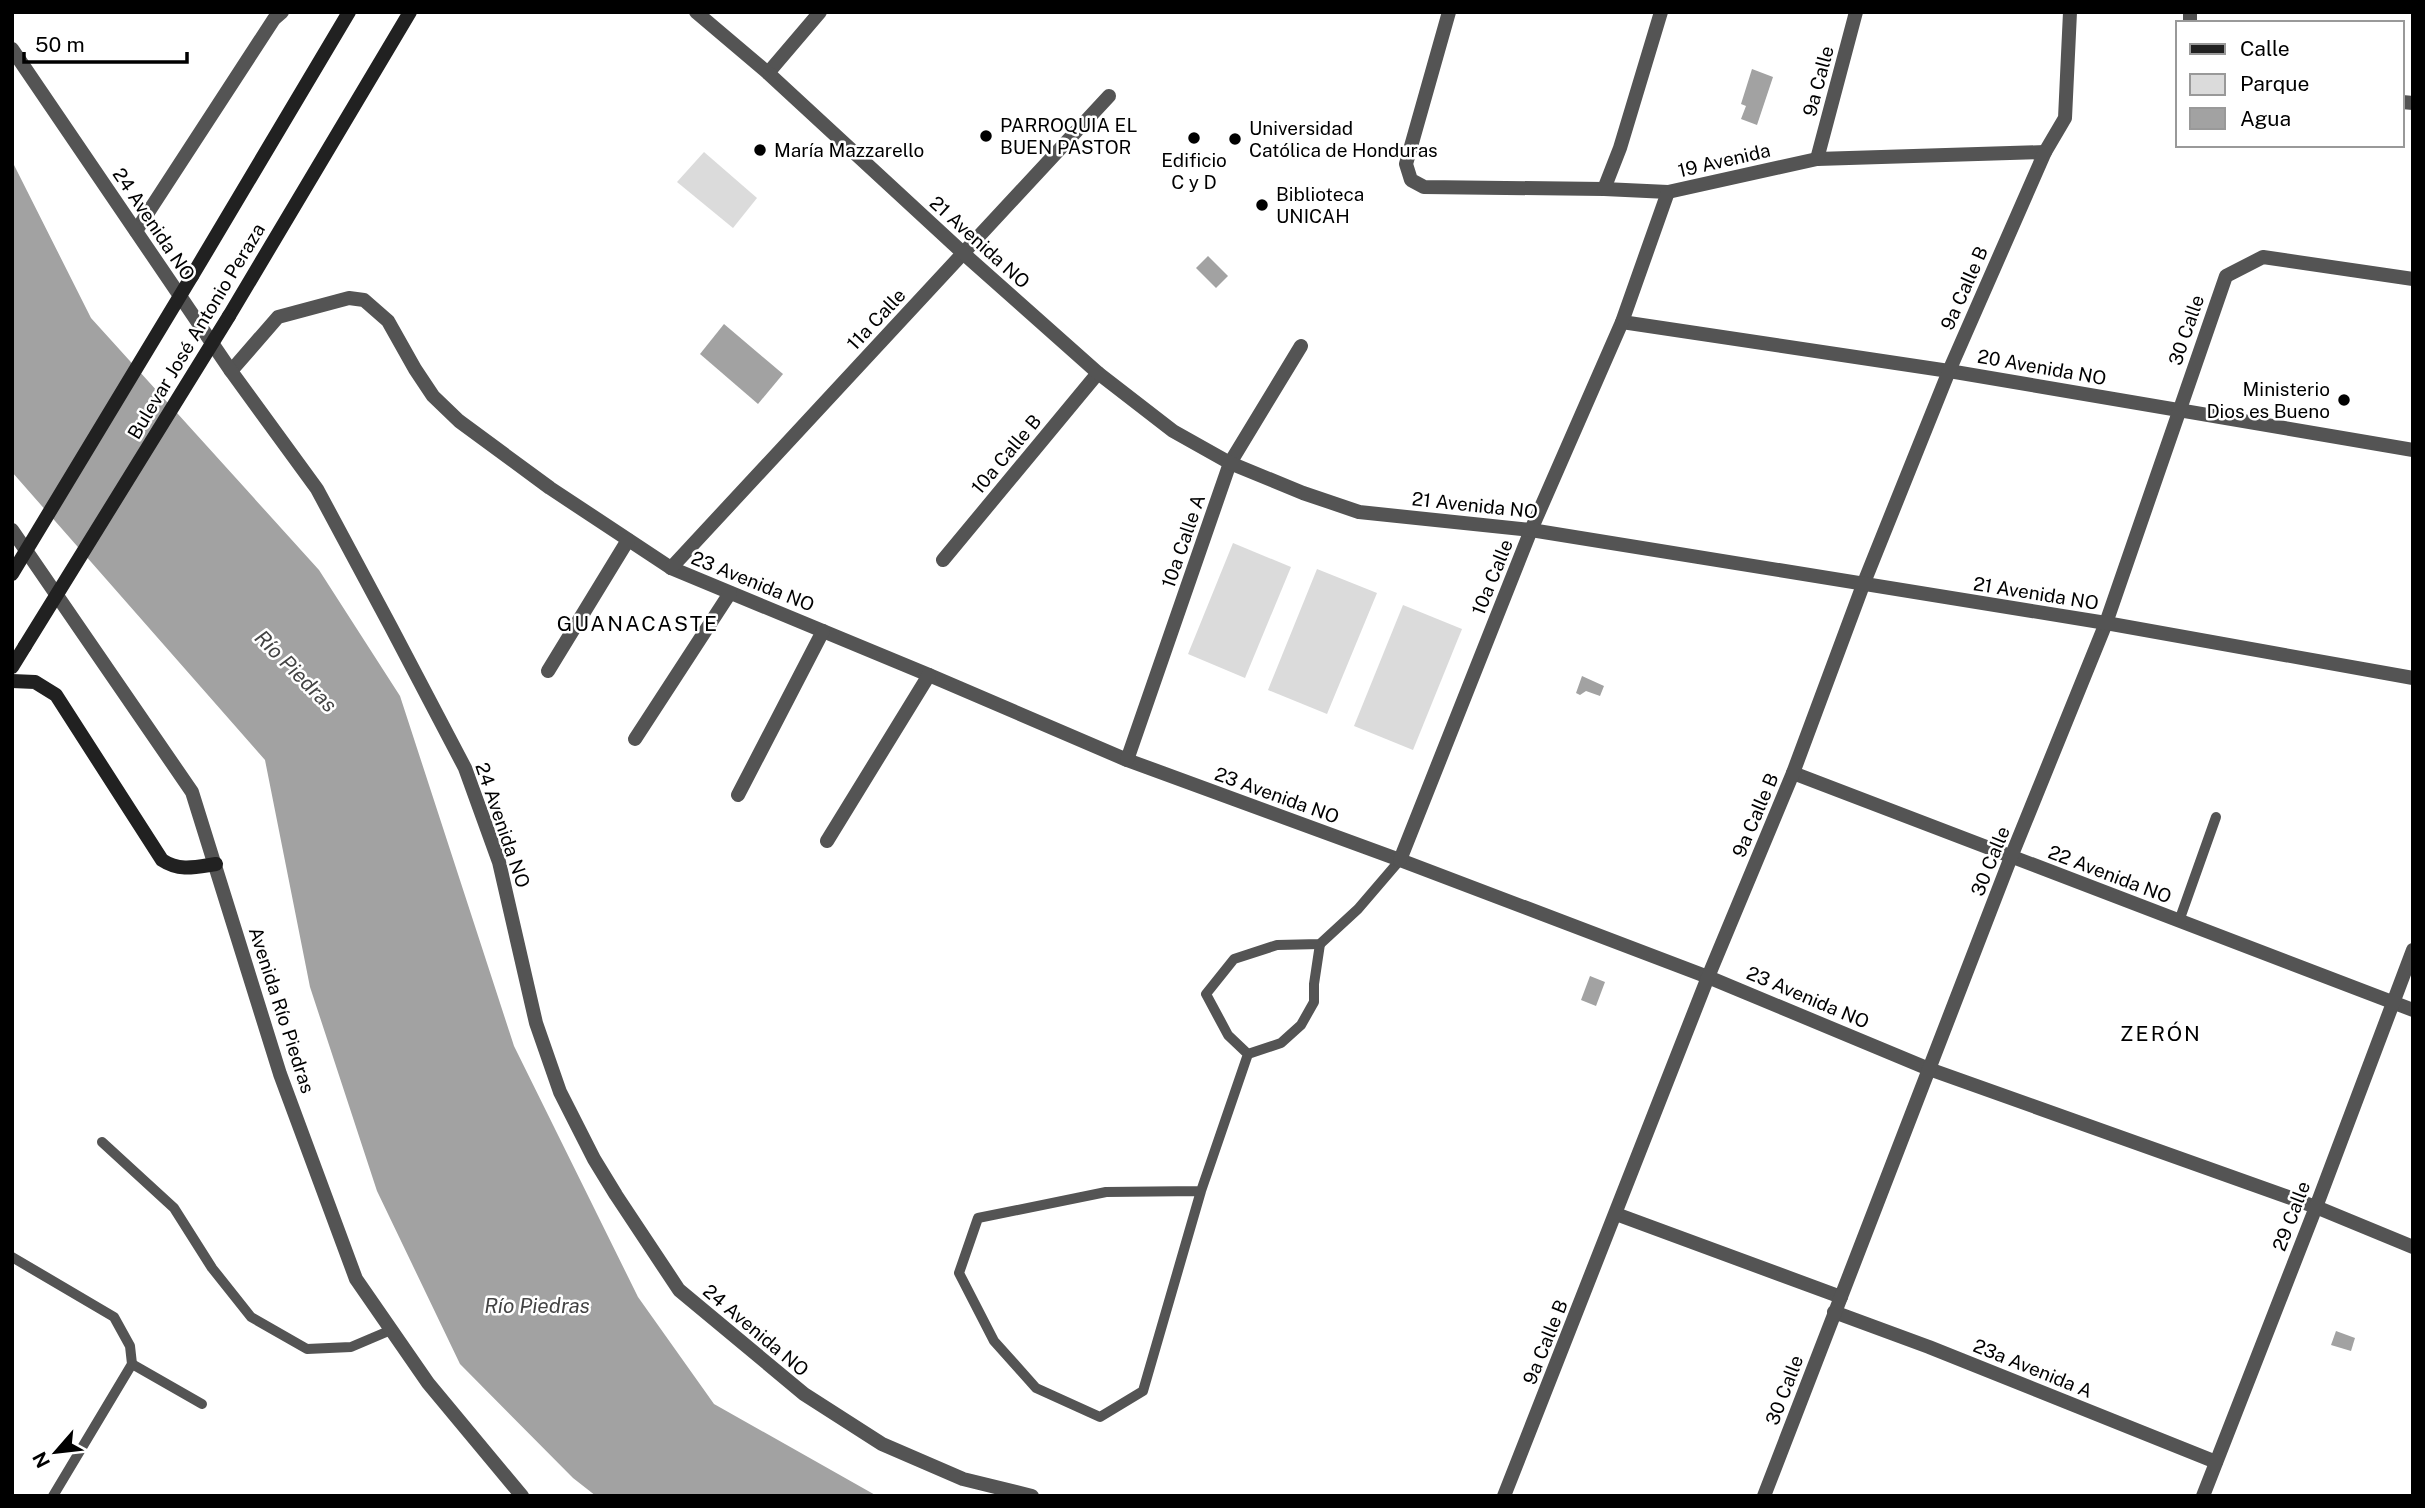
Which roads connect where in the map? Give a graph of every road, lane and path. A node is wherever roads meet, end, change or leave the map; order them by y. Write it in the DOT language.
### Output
graph roads {
  1 [pos="282,12"];
  2 [pos="349,12"];
  3 [pos="410,12"];
  4 [pos="696,12"];
  5 [pos="820,12"];
  6 [pos="1449,12"];
  7 [pos="1661,12"];
  8 [pos="1856,12"];
  9 [pos="2070,12"];
  10 [pos="12,49"];
  11 [pos="768,73"];
  12 [pos="1109,96"];
  13 [pos="2045,152"];
  14 [pos="1817,159"];
  15 [pos="1604,189"];
  16 [pos="1668,192"];
  17 [pos="136,231"];
  18 [pos="963,253"];
  19 [pos="2413,279"];
  20 [pos="1622,322"];
  21 [pos="1301,346"];
  22 [pos="231,371"];
  23 [pos="1949,371"];
  24 [pos="1098,373"];
  25 [pos="2179,409"];
  26 [pos="2413,450"];
  27 [pos="1230,463"];
  28 [pos="12,530"];
  29 [pos="1531,530"];
  30 [pos="628,540"];
  31 [pos="943,560"];
  32 [pos="671,568"];
  33 [pos="12,574"];
  34 [pos="1863,585"];
  35 [pos="730,593"];
  36 [pos="2106,623"];
  37 [pos="823,631"];
  38 [pos="12,667"];
  39 [pos="548,671"];
  40 [pos="929,675"];
  41 [pos="2413,678"];
  42 [pos="12,681"];
  43 [pos="635,739"];
  44 [pos="1127,760"];
  45 [pos="1793,773"];
  46 [pos="738,794"];
  47 [pos="2216,817"];
  48 [pos="827,841"];
  49 [pos="2011,858"];
  50 [pos="1399,860"];
  51 [pos="216,864"];
  52 [pos="2179,921"];
  53 [pos="1320,944"];
  54 [pos="2413,950"];
  55 [pos="1708,977"];
  56 [pos="2392,1003"];
  57 [pos="2413,1010"];
  58 [pos="1248,1054"];
  59 [pos="1929,1069"];
  60 [pos="102,1142"];
  61 [pos="1201,1191"];
  62 [pos="2316,1207"];
  63 [pos="1616,1214"];
  64 [pos="2413,1247"];
  65 [pos="12,1257"];
  66 [pos="1841,1297"];
  67 [pos="1835,1312"];
  68 [pos="391,1330"];
  69 [pos="132,1364"];
  70 [pos="202,1404"];
  71 [pos="2216,1462"];
  72 [pos="53,1496"];
  73 [pos="523,1496"];
  74 [pos="1032,1496"];
  75 [pos="1504,1496"];
  76 [pos="1764,1496"];
  77 [pos="2203,1496"];
  1 -- 17 [label="street"];
  2 -- 33 [label="main road, Bulevar José Antonio Peraza, bridge"];
  3 -- 38 [label="main road, Bulevar José Antonio Peraza, bridge"];
  4 -- 11 [label="street, 21 Avenida NO"];
  5 -- 11 [label="street"];
  6 -- 15 [label="street, 19 Avenida"];
  7 -- 15 [label="street"];
  8 -- 14 [label="street, 9a Calle"];
  9 -- 13 [label="street, 9a Calle B"];
  10 -- 17 [label="street, 24 Avenida NO"];
  11 -- 18 [label="street, 21 Avenida NO"];
  12 -- 18 [label="street, 11a Calle"];
  13 -- 14 [label="street, 19 Avenida"];
  13 -- 23 [label="street, 9a Calle B"];
  14 -- 16 [label="street, 19 Avenida"];
  15 -- 16 [label="street, 19 Avenida"];
  16 -- 20 [label="street, 10a Calle"];
  17 -- 22 [label="street, 24 Avenida NO"];
  18 -- 24 [label="street, 21 Avenida NO"];
  18 -- 32 [label="street, 11a Calle"];
  19 -- 25 [label="street, 30 Calle"];
  20 -- 23 [label="street, 20 Avenida NO"];
  20 -- 29 [label="street, 10a Calle"];
  21 -- 27 [label="street, 10a Calle A"];
  22 -- 30 [label="street, 23 Avenida NO"];
  22 -- 74 [label="street, 24 Avenida NO"];
  23 -- 25 [label="street, 20 Avenida NO"];
  23 -- 34 [label="street, 9a Calle B"];
  24 -- 27 [label="street, 21 Avenida NO"];
  24 -- 31 [label="street, 10a Calle B"];
  25 -- 26 [label="street, 20 Avenida NO"];
  25 -- 36 [label="street, 30 Calle"];
  27 -- 29 [label="street, 21 Avenida NO"];
  27 -- 44 [label="street, 10a Calle A"];
  28 -- 51 [label="street, Avenida Río Piedras"];
  29 -- 34 [label="street, 21 Avenida NO"];
  29 -- 50 [label="street, 10a Calle"];
  30 -- 32 [label="street, 23 Avenida NO"];
  30 -- 39 [label="street"];
  32 -- 35 [label="street, 23 Avenida NO"];
  34 -- 36 [label="street, 21 Avenida NO"];
  34 -- 45 [label="street, 9a Calle B"];
  35 -- 37 [label="street, 23 Avenida NO"];
  35 -- 43 [label="street"];
  36 -- 41 [label="street, 21 Avenida NO"];
  36 -- 49 [label="street, 30 Calle"];
  37 -- 40 [label="street, 23 Avenida NO"];
  37 -- 46 [label="street"];
  40 -- 44 [label="street, 23 Avenida NO"];
  40 -- 48 [label="street"];
  42 -- 51 [label="main road"];
  44 -- 50 [label="street, 23 Avenida NO"];
  45 -- 49 [label="street, 22 Avenida NO"];
  45 -- 55 [label="street, 9a Calle B"];
  47 -- 52 [label="lane"];
  49 -- 52 [label="street, 22 Avenida NO"];
  49 -- 59 [label="street, 30 Calle"];
  50 -- 53 [label="lane"];
  50 -- 55 [label="street, 23 Avenida NO"];
  51 -- 68 [label="street, Avenida Río Piedras"];
  52 -- 56 [label="street, 22 Avenida NO"];
  53 -- 58 [label="lane"];
  53 -- 58 [label="lane"];
  54 -- 56 [label="street, 29 Calle"];
  55 -- 59 [label="street, 23 Avenida NO"];
  55 -- 63 [label="street, 9a Calle B"];
  56 -- 57 [label="street, 22 Avenida NO"];
  56 -- 62 [label="street, 29 Calle"];
  58 -- 61 [label="lane"];
  59 -- 62 [label="street, 23 Avenida NO"];
  59 -- 66 [label="street, 30 Calle"];
  60 -- 68 [label="lane"];
  61 -- 61 [label="lane"];
  62 -- 64 [label="street, 23 Avenida NO"];
  62 -- 71 [label="street, 29 Calle"];
  63 -- 66 [label="street"];
  63 -- 75 [label="street, 9a Calle B"];
  65 -- 69 [label="lane"];
  66 -- 67 [label="street, 30 Calle"];
  67 -- 71 [label="street, 23a Avenida A"];
  67 -- 76 [label="street, 30 Calle"];
  68 -- 73 [label="street, Avenida Río Piedras"];
  69 -- 70 [label="lane"];
  69 -- 72 [label="lane"];
  71 -- 77 [label="street, 29 Calle"];
}
